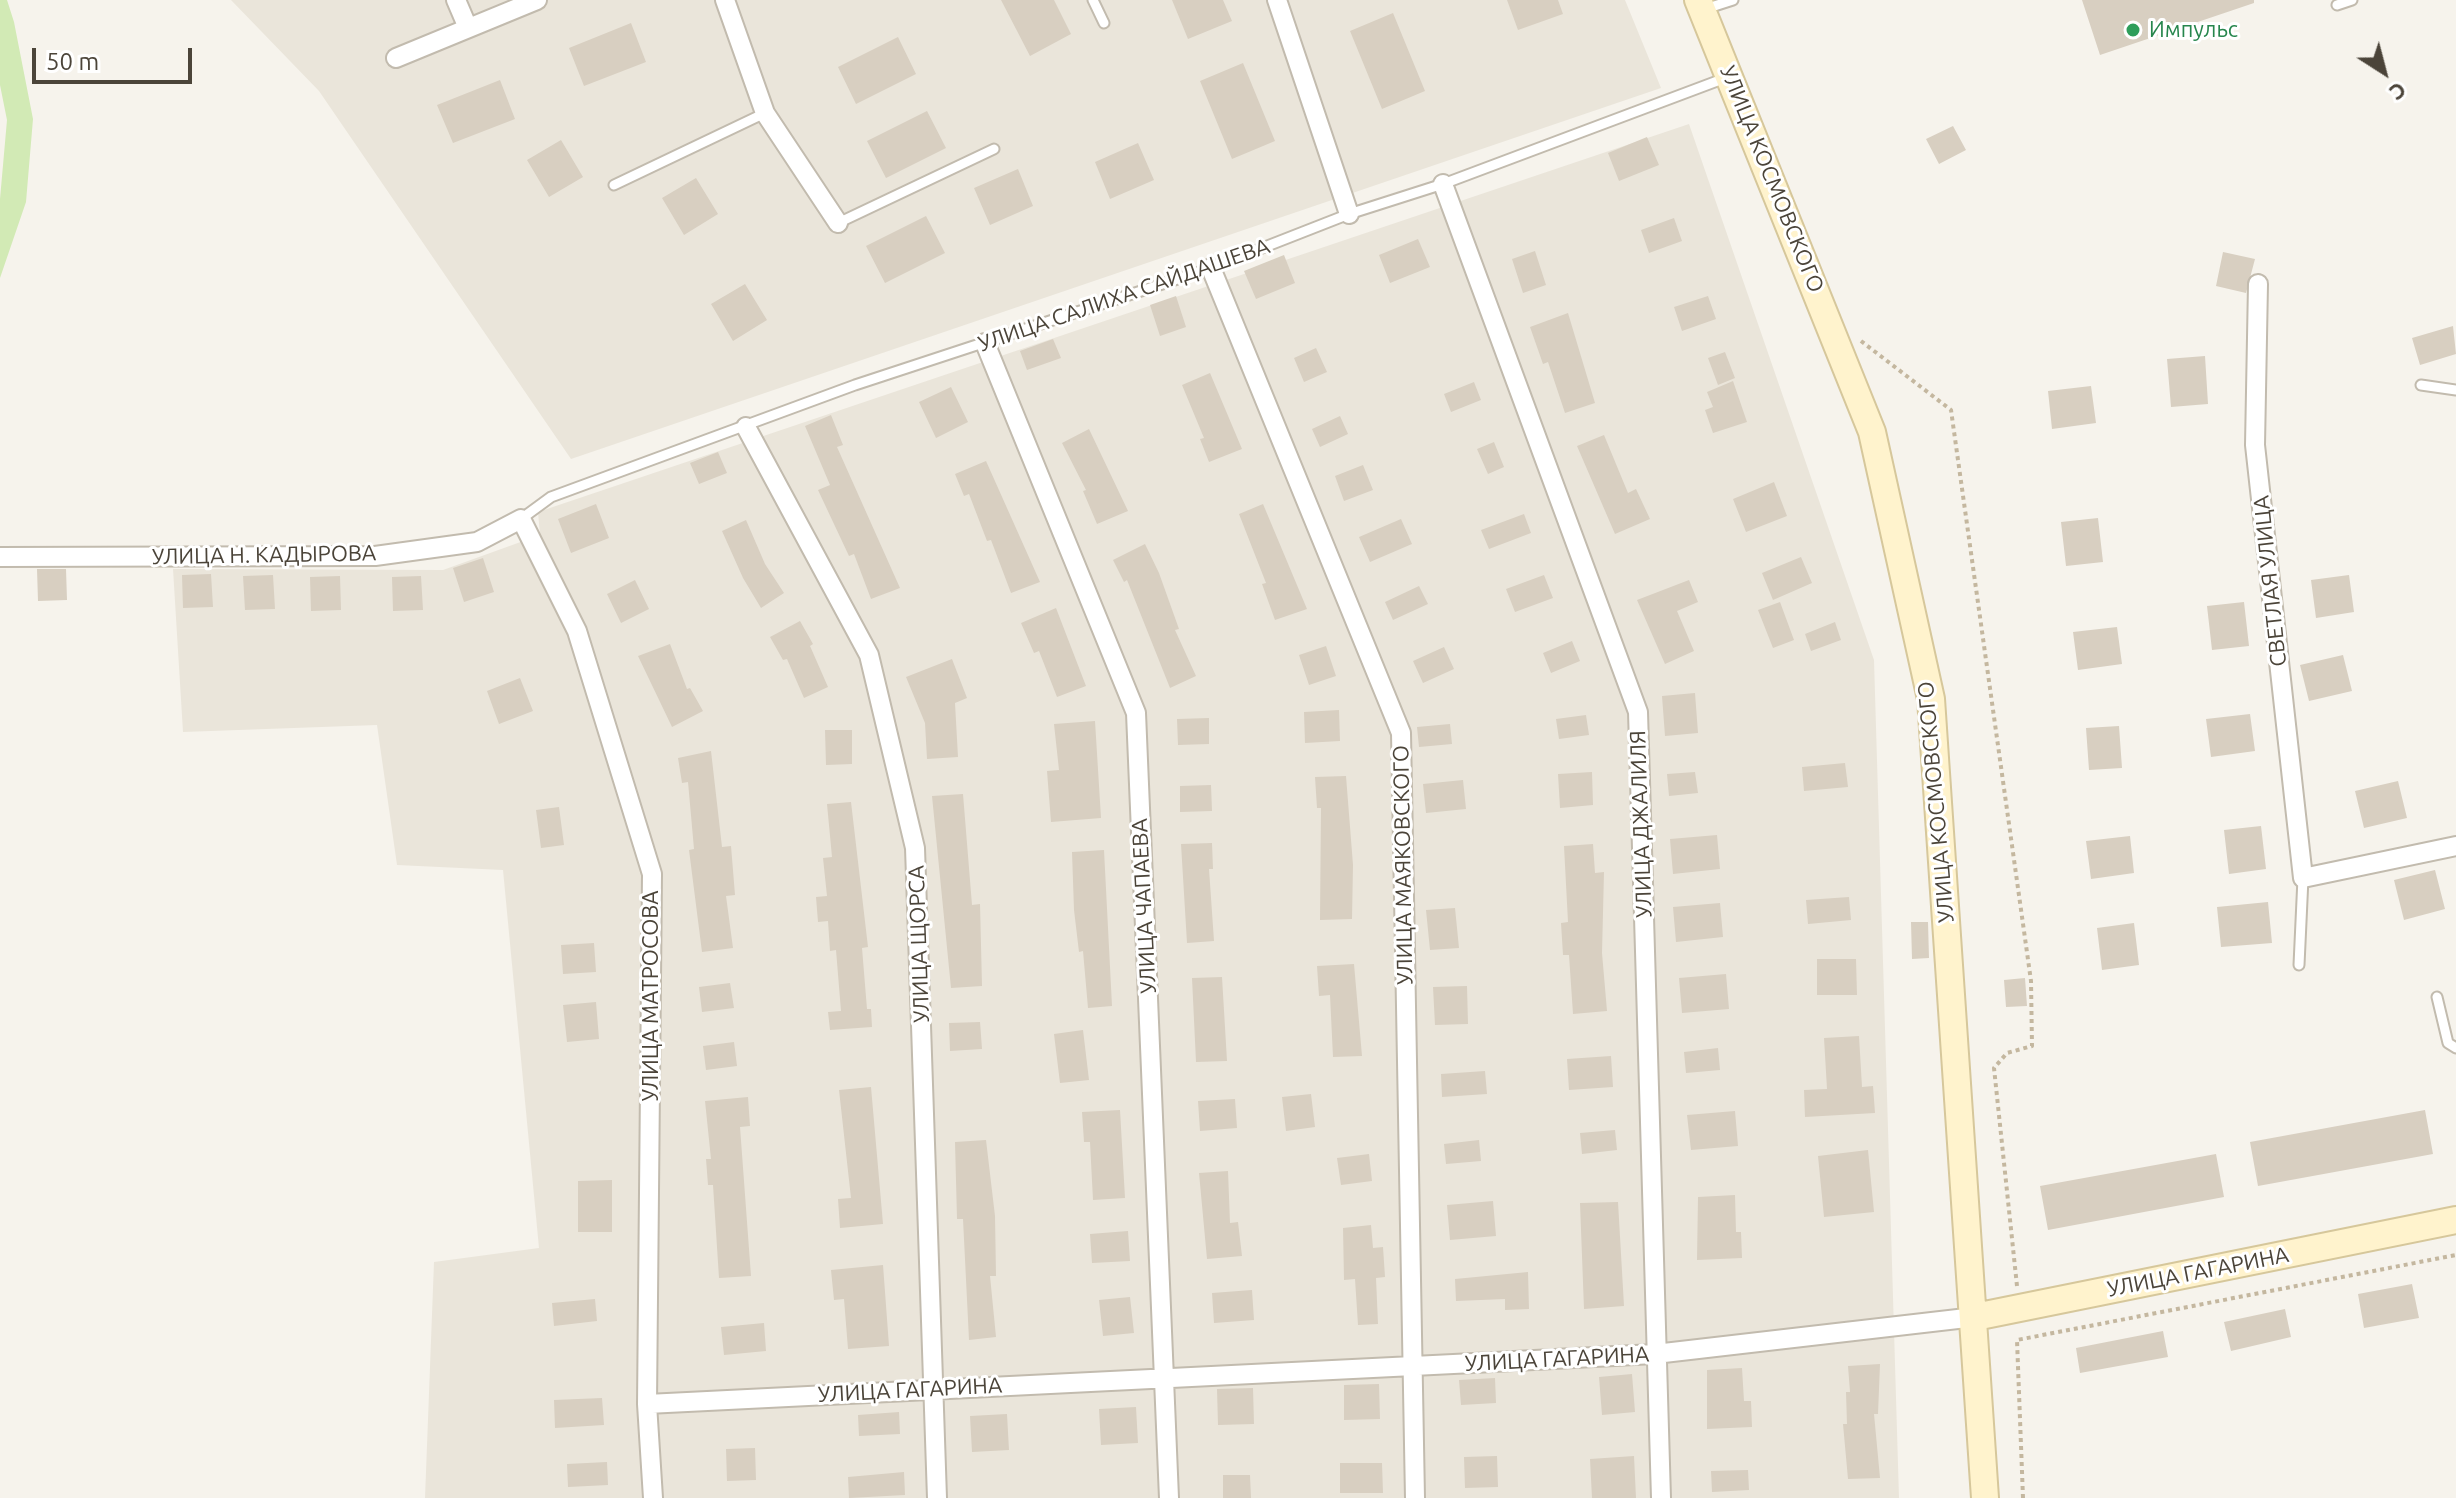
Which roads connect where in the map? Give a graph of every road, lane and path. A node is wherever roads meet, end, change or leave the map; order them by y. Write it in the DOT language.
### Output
graph roads {
  1 [pos="456,0"];
  2 [pos="537,0"];
  3 [pos="725,0"];
  4 [pos="1093,0"];
  5 [pos="1277,0"];
  6 [pos="1733,0"];
  7 [pos="2352,0"];
  8 [pos="1700,5"];
  9 [pos="2337,5"];
  10 [pos="1104,23"];
  11 [pos="468,28"];
  12 [pos="396,58"];
  13 [pos="1731,76"];
  14 [pos="765,113"];
  15 [pos="994,149"];
  16 [pos="1443,184"];
  17 [pos="614,185"];
  18 [pos="1349,214"];
  19 [pos="838,223"];
  20 [pos="1211,268"];
  21 [pos="2258,284"];
  22 [pos="985,343"];
  23 [pos="2421,385"];
  24 [pos="2456,390"];
  25 [pos="746,427"];
  26 [pos="521,519"];
  27 [pos="0,557"];
  28 [pos="2456,846"];
  29 [pos="2303,878"];
  30 [pos="2299,965"];
  31 [pos="2437,997"];
  32 [pos="2456,1048"];
  33 [pos="2456,1220"];
  34 [pos="2456,1255"];
  35 [pos="1975,1317"];
  36 [pos="1655,1354"];
  37 [pos="1411,1367"];
  38 [pos="1165,1377"];
  39 [pos="934,1389"];
  40 [pos="647,1404"];
  41 [pos="653,1498"];
  42 [pos="937,1498"];
  43 [pos="1169,1498"];
  44 [pos="1415,1498"];
  45 [pos="1661,1498"];
  46 [pos="1985,1498"];
  47 [pos="2023,1498"];
  1 -- 11 [label="street"];
  2 -- 11 [label="street"];
  3 -- 14 [label="street"];
  4 -- 10 [label="lane"];
  5 -- 18 [label="street"];
  6 -- 8 [label="lane"];
  7 -- 9 [label="lane"];
  8 -- 13 [label="main road, УЛИЦА КОСМОВСКОГО"];
  11 -- 12 [label="street"];
  13 -- 16 [label="lane, УЛИЦА САЛИХА САЙДАШЕВА"];
  13 -- 35 [label="main road, УЛИЦА КОСМОВСКОГО"];
  14 -- 17 [label="lane"];
  14 -- 19 [label="street"];
  15 -- 19 [label="lane"];
  16 -- 18 [label="lane, УЛИЦА САЛИХА САЙДАШЕВА"];
  16 -- 36 [label="street, УЛИЦА ДЖАЛИЛЯ"];
  18 -- 20 [label="lane, УЛИЦА САЛИХА САЙДАШЕВА"];
  20 -- 22 [label="lane, УЛИЦА САЛИХА САЙДАШЕВА"];
  20 -- 37 [label="street, УЛИЦА МАЯКОВСКОГО"];
  21 -- 29 [label="street, СВЕТЛАЯ УЛИЦА"];
  22 -- 25 [label="lane, УЛИЦА САЛИХА САЙДАШЕВА"];
  22 -- 38 [label="street, УЛИЦА ЧАПАЕВА"];
  23 -- 24 [label="lane"];
  25 -- 26 [label="lane, УЛИЦА САЛИХА САЙДАШЕВА"];
  25 -- 39 [label="street, УЛИЦА ЩОРСА"];
  26 -- 27 [label="street, УЛИЦА Н. КАДЫРОВА"];
  26 -- 40 [label="street, УЛИЦА МАТРОСОВА"];
  28 -- 29 [label="street"];
  29 -- 30 [label="lane"];
  31 -- 32 [label="lane"];
  33 -- 35 [label="main road, УЛИЦА ГАГАРИНА"];
  34 -- 47 [label="path"];
  35 -- 36 [label="street, УЛИЦА ГАГАРИНА"];
  35 -- 46 [label="main road, УЛИЦА КОСМОВСКОГО"];
  36 -- 37 [label="street, УЛИЦА ГАГАРИНА"];
  36 -- 45 [label="street, УЛИЦА ДЖАЛИЛЯ"];
  37 -- 38 [label="street, УЛИЦА ГАГАРИНА"];
  37 -- 44 [label="street, УЛИЦА МАЯКОВСКОГО"];
  38 -- 39 [label="street, УЛИЦА ГАГАРИНА"];
  38 -- 43 [label="street, УЛИЦА ЧАПАЕВА"];
  39 -- 40 [label="street, УЛИЦА ГАГАРИНА"];
  39 -- 42 [label="street, УЛИЦА ЩОРСА"];
  40 -- 41 [label="street, УЛИЦА МАТРОСОВА"];
}
